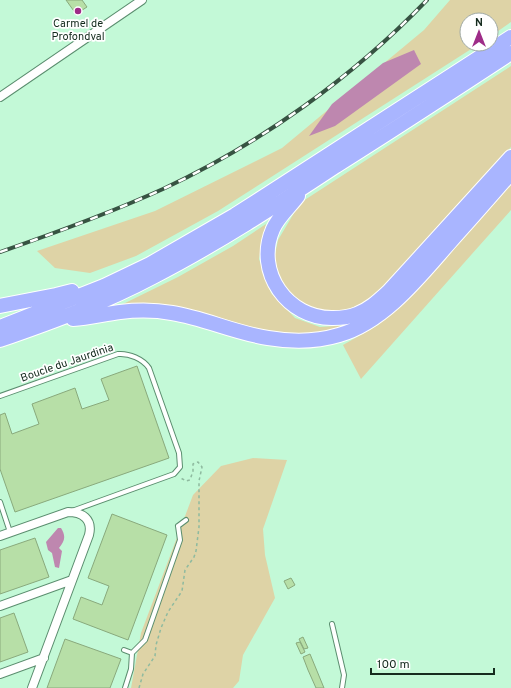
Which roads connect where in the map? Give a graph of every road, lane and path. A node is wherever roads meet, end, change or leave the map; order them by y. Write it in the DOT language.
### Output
graph roads {
  1 [pos="142,0"];
  2 [pos="511,37"];
  3 [pos="511,53"];
  4 [pos="0,96"];
  5 [pos="511,157"];
  6 [pos="511,173"];
  7 [pos="305,187"];
  8 [pos="104,286"];
  9 [pos="0,306"];
  10 [pos="56,321"];
  11 [pos="0,327"];
  12 [pos="0,340"];
  13 [pos="0,396"];
  14 [pos="174,474"];
  15 [pos="0,502"];
  16 [pos="68,512"];
  17 [pos="186,520"];
  18 [pos="172,524"];
  19 [pos="178,526"];
  20 [pos="10,532"];
  21 [pos="0,536"];
  22 [pos="72,580"];
  23 [pos="0,606"];
  24 [pos="332,624"];
  25 [pos="124,650"];
  26 [pos="132,653"];
  27 [pos="44,658"];
  28 [pos="0,674"];
  29 [pos="32,688"];
  30 [pos="125,688"];
  31 [pos="138,688"];
  32 [pos="342,688"];
  1 -- 4 [label="street"];
  2 -- 8 [label="highway"];
  3 -- 7 [label="highway"];
  5 -- 7 [label="highway"];
  6 -- 10 [label="highway"];
  7 -- 10 [label="highway"];
  8 -- 9 [label="highway"];
  8 -- 11 [label="highway"];
  10 -- 12 [label="highway"];
  13 -- 14 [label="lane, Boucle du Jaurdinia"];
  14 -- 16 [label="lane"];
  14 -- 31 [label="path"];
  15 -- 20 [label="lane"];
  16 -- 20 [label="street"];
  16 -- 22 [label="street"];
  17 -- 19 [label="lane"];
  18 -- 19 [label="lane"];
  19 -- 26 [label="lane"];
  20 -- 21 [label="street"];
  22 -- 23 [label="street"];
  22 -- 27 [label="street"];
  24 -- 32 [label="lane"];
  25 -- 26 [label="lane"];
  26 -- 30 [label="lane"];
  27 -- 28 [label="street"];
  27 -- 29 [label="street"];
}
